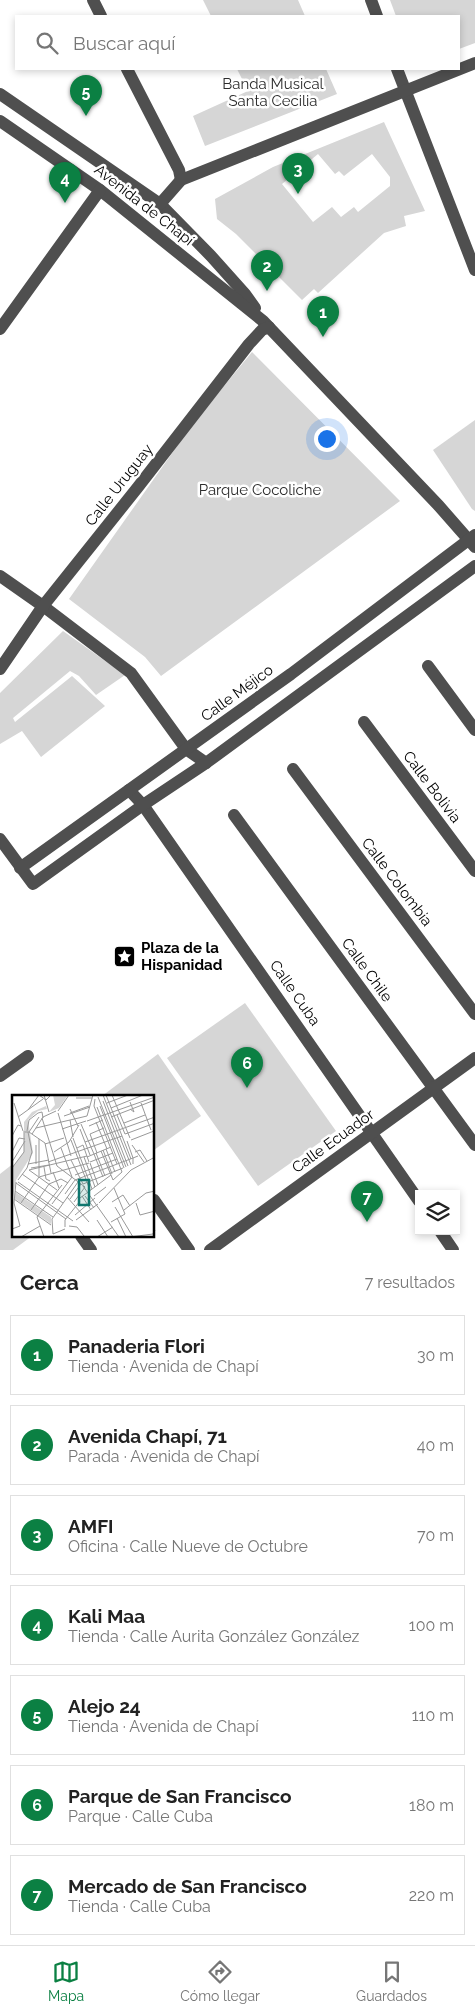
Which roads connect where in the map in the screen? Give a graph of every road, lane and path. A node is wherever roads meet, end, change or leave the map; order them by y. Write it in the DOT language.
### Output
graph roads {
  1 [pos="93,0"];
  2 [pos="371,0"];
  3 [pos="100,15"];
  4 [pos="377,15"];
  5 [pos="475,63"];
  6 [pos="460,69"];
  7 [pos="128,70"];
  8 [pos="397,70"];
  9 [pos="457,70"];
  10 [pos="405,90"];
  11 [pos="0,94"];
  12 [pos="0,122"];
  13 [pos="181,180"];
  14 [pos="100,190"];
  15 [pos="160,204"];
  16 [pos="475,270"];
  17 [pos="266,324"];
  18 [pos="0,329"];
  19 [pos="473,540"];
  20 [pos="475,566"];
  21 [pos="0,576"];
  22 [pos="43,606"];
  23 [pos="428,666"];
  24 [pos="0,668"];
  25 [pos="364,722"];
  26 [pos="475,730"];
  27 [pos="186,750"];
  28 [pos="206,763"];
  29 [pos="293,769"];
  30 [pos="129,790"];
  31 [pos="143,805"];
  32 [pos="234,815"];
  33 [pos="0,839"];
  34 [pos="20,868"];
  35 [pos="475,872"];
  36 [pos="475,1014"];
  37 [pos="28,1056"];
  38 [pos="475,1058"];
  39 [pos="0,1076"];
  40 [pos="434,1088"];
  41 [pos="371,1134"];
  42 [pos="475,1145"];
  43 [pos="415,1195"];
  44 [pos="155,1201"];
  45 [pos="443,1235"];
  46 [pos="82,1238"];
  47 [pos="91,1250"];
  48 [pos="189,1250"];
  49 [pos="210,1250"];
  50 [pos="453,1250"];
  1 -- 3 [label="street"];
  2 -- 4 [label="street"];
  5 -- 6 [label="street"];
  7 -- 13 [label="street"];
  8 -- 10 [label="street"];
  9 -- 10 [label="street"];
  10 -- 13 [label="street"];
  10 -- 16 [label="street"];
  11 -- 15 [label="street, Avenida de Chapí"];
  12 -- 14 [label="street, Avenida de Chapí"];
  13 -- 15 [label="street"];
  14 -- 17 [label="street, Avenida de Chapí"];
  14 -- 18 [label="street"];
  15 -- 17 [label="street, Avenida de Chapí"];
  17 -- 19 [label="street, Avenida de Chapí"];
  17 -- 22 [label="street, Calle Uruguay"];
  19 -- 27 [label="street, Calle Méjico"];
  20 -- 28 [label="street"];
  21 -- 22 [label="street"];
  22 -- 24 [label="street, Calle Uruguay"];
  22 -- 27 [label="street"];
  23 -- 26 [label="street"];
  25 -- 35 [label="street, Calle Bolivia"];
  27 -- 28 [label="street"];
  27 -- 30 [label="street, Calle Méjico"];
  28 -- 31 [label="street"];
  29 -- 36 [label="street, Calle Colombia"];
  30 -- 31 [label="street, Calle Cuba"];
  30 -- 34 [label="street, Calle Méjico"];
  31 -- 34 [label="street"];
  31 -- 41 [label="street, Calle Cuba"];
  32 -- 40 [label="street, Calle Chile"];
  33 -- 34 [label="street"];
  37 -- 39 [label="street"];
  38 -- 40 [label="street, Calle Ecuador"];
  40 -- 41 [label="street, Calle Ecuador"];
  40 -- 42 [label="street, Calle Chile"];
  41 -- 43 [label="street, Calle Cuba"];
  41 -- 49 [label="street, Calle Ecuador"];
  44 -- 48 [label="street"];
  45 -- 50 [label="street"];
  46 -- 47 [label="street"];
}
